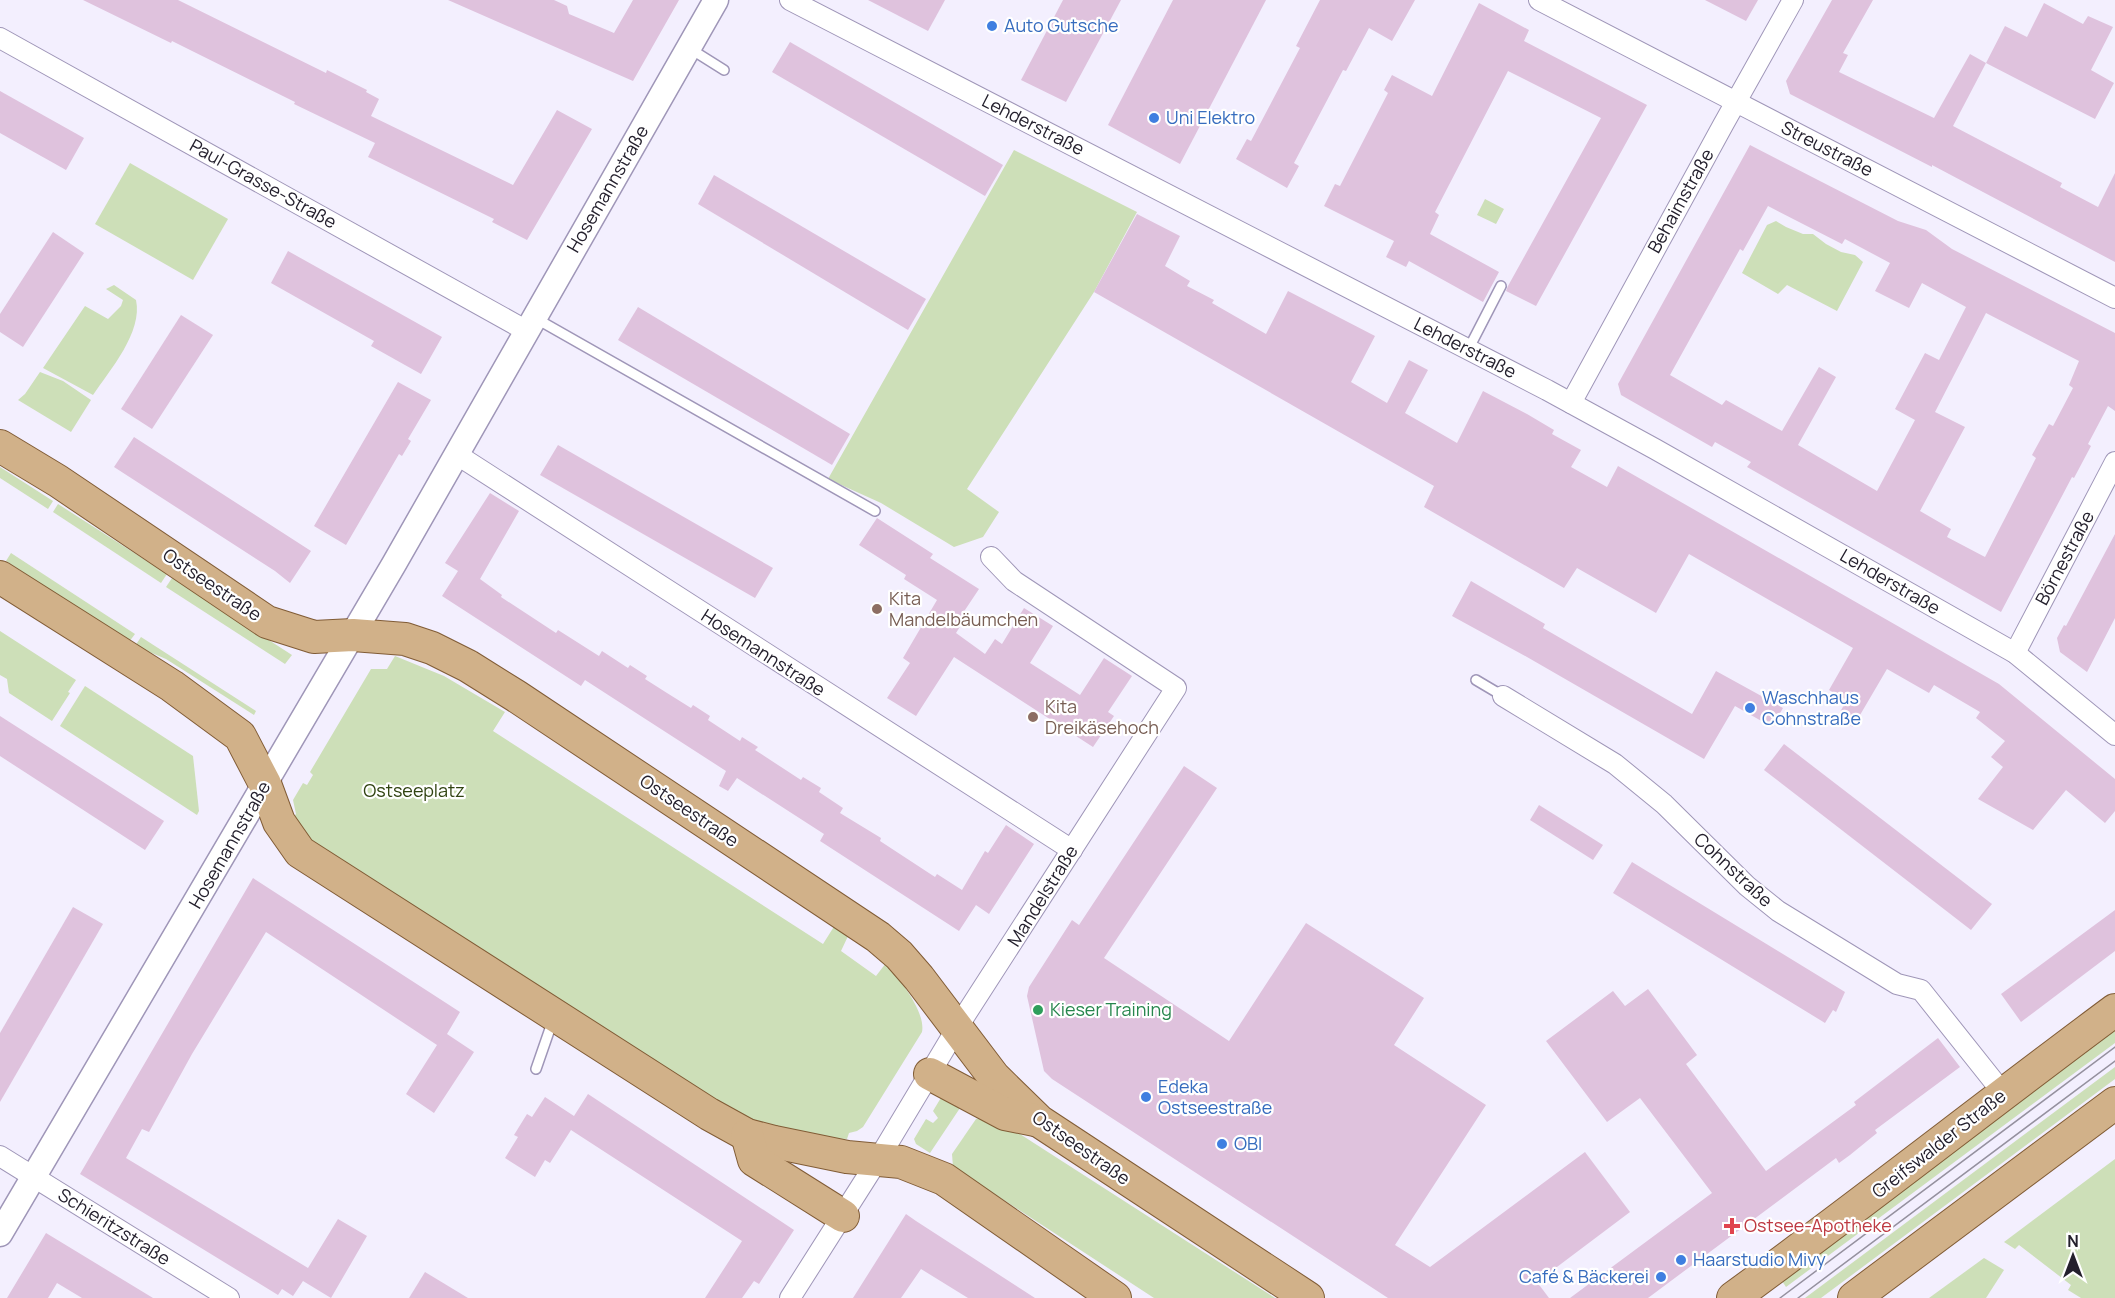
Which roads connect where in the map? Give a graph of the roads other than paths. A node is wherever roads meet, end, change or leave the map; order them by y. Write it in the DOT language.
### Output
graph roads {
  1 [pos="716,0"];
  2 [pos="790,0"];
  3 [pos="1539,0"];
  4 [pos="1793,0"];
  5 [pos="0,38"];
  6 [pos="689,48"];
  7 [pos="724,70"];
  8 [pos="1736,102"];
  9 [pos="1501,286"];
  10 [pos="2115,298"];
  11 [pos="531,325"];
  12 [pos="1468,350"];
  13 [pos="1571,403"];
  14 [pos="0,446"];
  15 [pos="456,454"];
  16 [pos="2115,462"];
  17 [pos="875,511"];
  18 [pos="991,557"];
  19 [pos="0,577"];
  20 [pos="353,635"];
  21 [pos="2015,653"];
  22 [pos="1476,680"];
  23 [pos="1503,696"];
  24 [pos="2115,735"];
  25 [pos="265,784"];
  26 [pos="1072,850"];
  27 [pos="2115,1010"];
  28 [pos="555,1015"];
  29 [pos="957,1028"];
  30 [pos="536,1069"];
  31 [pos="930,1074"];
  32 [pos="2003,1093"];
  33 [pos="2115,1103"];
  34 [pos="1039,1121"];
  35 [pos="747,1135"];
  36 [pos="0,1156"];
  37 [pos="879,1158"];
  38 [pos="33,1176"];
  39 [pos="843,1216"];
  40 [pos="0,1234"];
  41 [pos="229,1298"];
  42 [pos="790,1298"];
  43 [pos="1115,1298"];
  44 [pos="1308,1298"];
  45 [pos="1733,1298"];
  46 [pos="1854,1298"];
  1 -- 6 [label="street, Hosemannstraße"];
  2 -- 12 [label="street, Lehderstraße"];
  3 -- 8 [label="street, Streustraße"];
  4 -- 8 [label="street, Behaimstraße"];
  5 -- 11 [label="street, Paul-Grasse-Straße"];
  6 -- 7 [label="lane"];
  6 -- 11 [label="street, Hosemannstraße"];
  8 -- 10 [label="street, Streustraße"];
  8 -- 13 [label="street, Behaimstraße"];
  9 -- 12 [label="lane"];
  11 -- 15 [label="street, Hosemannstraße"];
  11 -- 17 [label="lane"];
  12 -- 13 [label="street, Lehderstraße"];
  13 -- 21 [label="street, Lehderstraße"];
  14 -- 20 [label="main road, Ostseestraße"];
  15 -- 20 [label="street, Hosemannstraße"];
  15 -- 26 [label="street, Hosemannstraße"];
  16 -- 21 [label="street, Börnestraße"];
  18 -- 26 [label="street, Mandelstraße"];
  19 -- 25 [label="main road"];
  20 -- 25 [label="street, Hosemannstraße"];
  20 -- 29 [label="main road, Ostseestraße"];
  21 -- 24 [label="street, Lehderstraße"];
  22 -- 23 [label="lane, Cohnstraße"];
  23 -- 32 [label="street, Cohnstraße"];
  25 -- 28 [label="main road"];
  25 -- 38 [label="street, Hosemannstraße"];
  26 -- 29 [label="street, Mandelstraße"];
  27 -- 32 [label="main road, Greifswalder Straße"];
  28 -- 30 [label="lane"];
  28 -- 35 [label="main road"];
  29 -- 31 [label="street, Mandelstraße"];
  29 -- 34 [label="main road, Ostseestraße"];
  31 -- 34 [label="main road"];
  31 -- 37 [label="street, Mandelstraße"];
  32 -- 45 [label="main road, Greifswalder Straße"];
  33 -- 46 [label="main road"];
  34 -- 44 [label="main road, Ostseestraße"];
  35 -- 37 [label="main road"];
  35 -- 39 [label="main road"];
  36 -- 38 [label="street, Schieritzstraße"];
  37 -- 39 [label="street, Mandelstraße"];
  37 -- 43 [label="main road"];
  38 -- 40 [label="street, Hosemannstraße"];
  38 -- 41 [label="street, Schieritzstraße"];
  39 -- 42 [label="street, Mandelstraße"];
}
